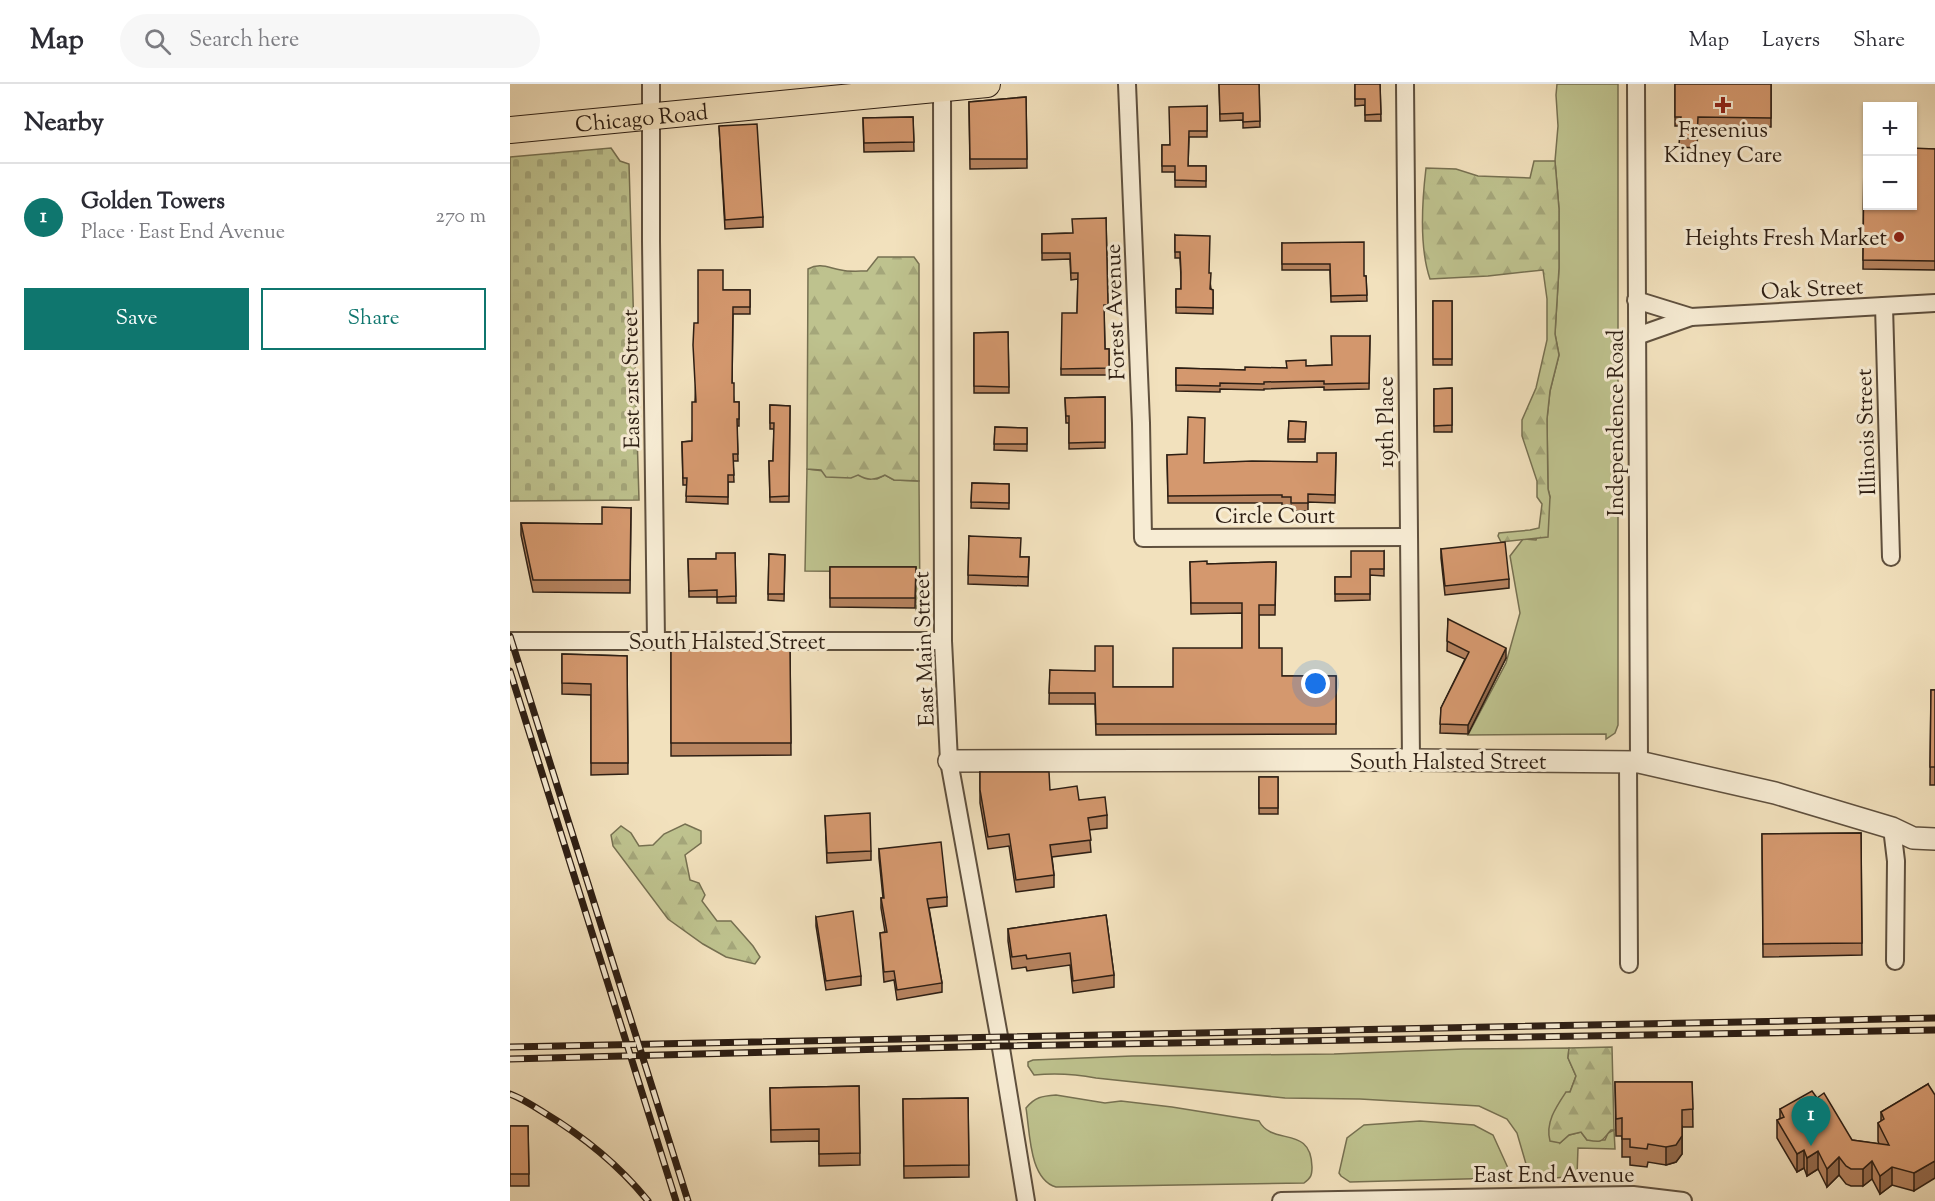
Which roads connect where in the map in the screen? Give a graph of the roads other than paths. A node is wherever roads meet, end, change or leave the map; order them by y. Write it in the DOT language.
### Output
graph roads {
  1 [pos="651,84"];
  2 [pos="987,84"];
  3 [pos="1128,84"];
  4 [pos="1405,84"];
  5 [pos="1636,84"];
  6 [pos="942,86"];
  7 [pos="651,116"];
  8 [pos="510,130"];
  9 [pos="1636,300"];
  10 [pos="1935,303"];
  11 [pos="1884,306"];
  12 [pos="1691,317"];
  13 [pos="1637,336"];
  14 [pos="1408,537"];
  15 [pos="1143,538"];
  16 [pos="1891,557"];
  17 [pos="510,641"];
  18 [pos="656,641"];
  19 [pos="943,641"];
  20 [pos="1411,760"];
  21 [pos="949,762"];
  22 [pos="1634,762"];
  23 [pos="1892,828"];
  24 [pos="1935,839"];
  25 [pos="1895,961"];
  26 [pos="1629,964"];
  27 [pos="1026,1201"];
  28 [pos="1281,1201"];
  29 [pos="1683,1201"];
  1 -- 7 [label="street, East 21st Street"];
  2 -- 6 [label="main road, Chicago Road"];
  3 -- 15 [label="street, Forest Avenue"];
  4 -- 14 [label="street, 19th Place"];
  5 -- 9 [label="street, Independence Road"];
  6 -- 7 [label="main road, Chicago Road"];
  6 -- 19 [label="street, East Main Street"];
  7 -- 8 [label="main road, Chicago Road"];
  7 -- 18 [label="street, East 21st Street"];
  9 -- 12 [label="street, Oak Street"];
  9 -- 13 [label="street, Independence Road"];
  10 -- 11 [label="street, Oak Street"];
  11 -- 12 [label="street, Oak Street"];
  11 -- 16 [label="street, Illinois Street"];
  12 -- 13 [label="street, Oak Street"];
  13 -- 22 [label="street, Independence Road"];
  14 -- 15 [label="street, Circle Court"];
  14 -- 20 [label="street, 19th Place"];
  17 -- 18 [label="street, South Halsted Street"];
  18 -- 19 [label="street, South Halsted Street"];
  19 -- 21 [label="street, East Main Street"];
  20 -- 21 [label="street, South Halsted Street"];
  20 -- 22 [label="street, South Halsted Street"];
  21 -- 27 [label="street, East Main Street"];
  22 -- 23 [label="street, South Halsted Street"];
  22 -- 26 [label="street, Independence Road"];
  23 -- 24 [label="street, South Halsted Street"];
  23 -- 25 [label="street"];
  28 -- 29 [label="street, East End Avenue"];
}
